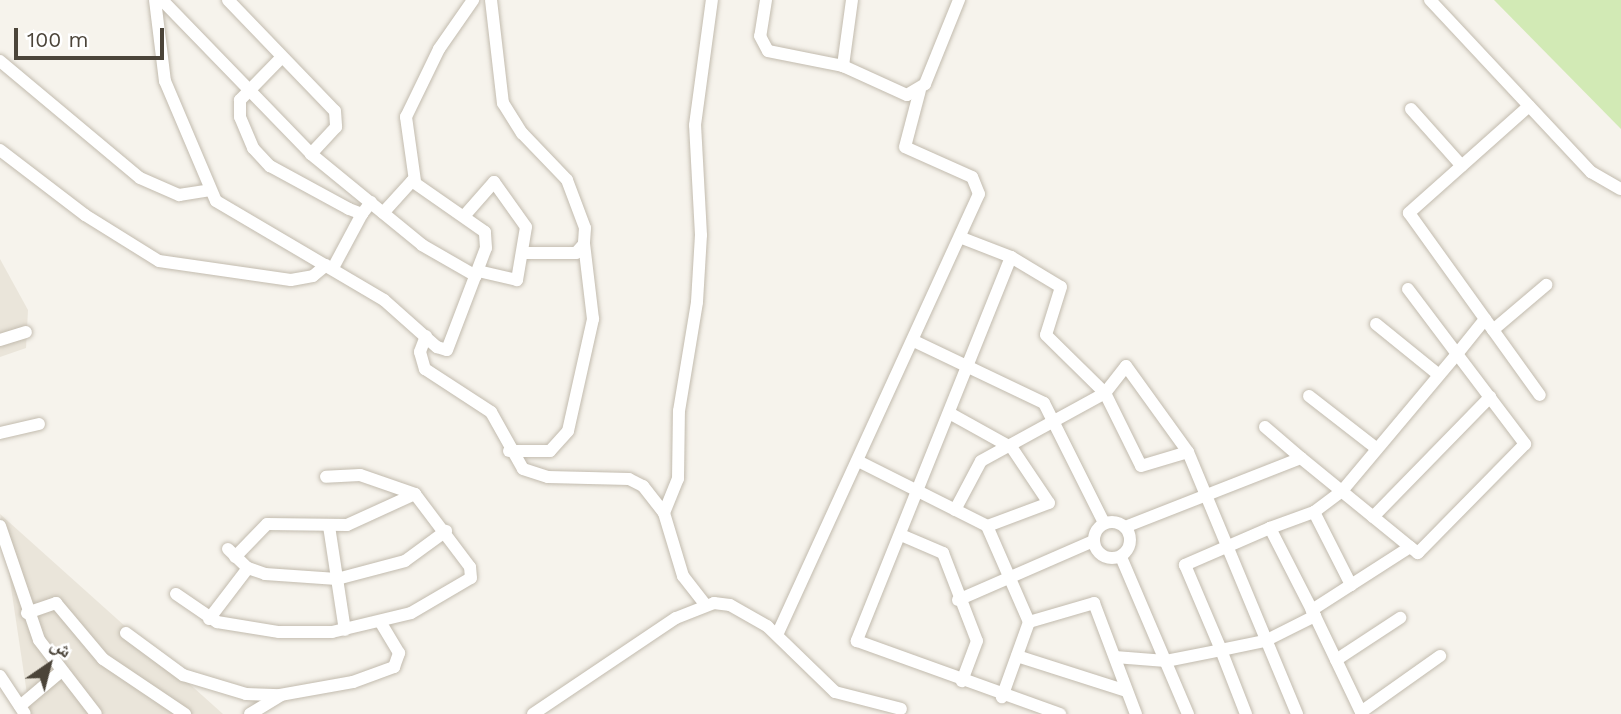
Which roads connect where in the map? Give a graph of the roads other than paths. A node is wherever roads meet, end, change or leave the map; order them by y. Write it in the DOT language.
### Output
graph roads {
  1 [pos="155,0"];
  2 [pos="162,0"];
  3 [pos="228,0"];
  4 [pos="473,0"];
  5 [pos="491,0"];
  6 [pos="712,0"];
  7 [pos="766,0"];
  8 [pos="852,0"];
  9 [pos="959,0"];
  10 [pos="1430,0"];
  11 [pos="281,58"];
  12 [pos="0,61"];
  13 [pos="843,66"];
  14 [pos="247,90"];
  15 [pos="920,90"];
  16 [pos="1529,106"];
  17 [pos="1411,109"];
  18 [pos="0,150"];
  19 [pos="311,154"];
  20 [pos="1462,166"];
  21 [pos="415,181"];
  22 [pos="1621,189"];
  23 [pos="209,190"];
  24 [pos="371,202"];
  25 [pos="383,213"];
  26 [pos="362,214"];
  27 [pos="465,215"];
  28 [pos="962,238"];
  29 [pos="584,244"];
  30 [pos="525,253"];
  31 [pos="1011,257"];
  32 [pos="329,267"];
  33 [pos="477,274"];
  34 [pos="1546,285"];
  35 [pos="1408,289"];
  36 [pos="1485,319"];
  37 [pos="1376,324"];
  38 [pos="1493,330"];
  39 [pos="26,332"];
  40 [pos="426,336"];
  41 [pos="0,340"];
  42 [pos="914,341"];
  43 [pos="1457,354"];
  44 [pos="971,368"];
  45 [pos="1439,375"];
  46 [pos="1105,393"];
  47 [pos="1540,395"];
  48 [pos="1309,396"];
  49 [pos="1490,397"];
  50 [pos="951,414"];
  51 [pos="1056,420"];
  52 [pos="39,424"];
  53 [pos="1265,427"];
  54 [pos="0,433"];
  55 [pos="1012,448"];
  56 [pos="1377,449"];
  57 [pos="509,451"];
  58 [pos="1188,452"];
  59 [pos="1301,458"];
  60 [pos="858,461"];
  61 [pos="327,477"];
  62 [pos="1342,491"];
  63 [pos="919,492"];
  64 [pos="415,494"];
  65 [pos="1205,497"];
  66 [pos="955,510"];
  67 [pos="1314,512"];
  68 [pos="664,513"];
  69 [pos="1373,517"];
  70 [pos="1104,523"];
  71 [pos="0,526"];
  72 [pos="329,526"];
  73 [pos="987,526"];
  74 [pos="1125,527"];
  75 [pos="1270,528"];
  76 [pos="446,531"];
  77 [pos="901,535"];
  78 [pos="1093,541"];
  79 [pos="1410,547"];
  80 [pos="1226,550"];
  81 [pos="1121,557"];
  82 [pos="248,568"];
  83 [pos="337,579"];
  84 [pos="1010,579"];
  85 [pos="1351,585"];
  86 [pos="176,594"];
  87 [pos="958,600"];
  88 [pos="705,604"];
  89 [pos="27,613"];
  90 [pos="1314,613"];
  91 [pos="1400,618"];
  92 [pos="209,619"];
  93 [pos="1029,622"];
  94 [pos="381,623"];
  95 [pos="345,631"];
  96 [pos="126,633"];
  97 [pos="777,635"];
  98 [pos="1265,640"];
  99 [pos="1221,650"];
  100 [pos="1017,656"];
  101 [pos="1440,656"];
  102 [pos="1115,657"];
  103 [pos="1336,660"];
  104 [pos="1166,661"];
  105 [pos="59,673"];
  106 [pos="0,676"];
  107 [pos="962,681"];
  108 [pos="1127,691"];
  109 [pos="281,695"];
  110 [pos="1002,697"];
  111 [pos="901,709"];
  112 [pos="22,710"];
  113 [pos="96,714"];
  114 [pos="185,714"];
  115 [pos="250,714"];
  116 [pos="533,714"];
  117 [pos="1060,714"];
  118 [pos="1136,714"];
  119 [pos="1188,714"];
  120 [pos="1245,714"];
  121 [pos="1297,714"];
  1 -- 23 [label="street"];
  2 -- 14 [label="street"];
  3 -- 11 [label="street"];
  4 -- 21 [label="street"];
  5 -- 29 [label="street"];
  6 -- 68 [label="street"];
  7 -- 13 [label="street"];
  8 -- 13 [label="street"];
  9 -- 15 [label="street"];
  10 -- 16 [label="street"];
  11 -- 14 [label="street"];
  11 -- 19 [label="street"];
  12 -- 23 [label="street"];
  13 -- 15 [label="street"];
  14 -- 19 [label="street"];
  14 -- 26 [label="street"];
  15 -- 28 [label="street"];
  16 -- 20 [label="street"];
  16 -- 22 [label="street"];
  17 -- 20 [label="street"];
  18 -- 32 [label="street"];
  19 -- 24 [label="street"];
  20 -- 36 [label="street"];
  21 -- 25 [label="street"];
  21 -- 27 [label="street"];
  23 -- 32 [label="street"];
  24 -- 25 [label="street"];
  24 -- 26 [label="street"];
  25 -- 33 [label="street"];
  26 -- 32 [label="street"];
  27 -- 30 [label="street"];
  27 -- 33 [label="street"];
  28 -- 31 [label="street"];
  28 -- 42 [label="street"];
  29 -- 30 [label="street"];
  29 -- 57 [label="street"];
  30 -- 33 [label="street"];
  31 -- 44 [label="street"];
  31 -- 46 [label="street"];
  32 -- 40 [label="street"];
  33 -- 40 [label="street"];
  34 -- 38 [label="street"];
  35 -- 43 [label="street"];
  36 -- 38 [label="street"];
  36 -- 43 [label="street"];
  37 -- 45 [label="street"];
  38 -- 47 [label="street"];
  39 -- 41 [label="street"];
  40 -- 57 [label="street"];
  42 -- 44 [label="street"];
  42 -- 60 [label="street"];
  43 -- 45 [label="street"];
  43 -- 49 [label="street"];
  44 -- 50 [label="street"];
  44 -- 51 [label="street"];
  45 -- 56 [label="street"];
  46 -- 51 [label="street"];
  46 -- 58 [label="street"];
  46 -- 58 [label="street"];
  48 -- 56 [label="street"];
  49 -- 69 [label="street"];
  49 -- 79 [label="street"];
  50 -- 55 [label="street"];
  50 -- 63 [label="street"];
  51 -- 55 [label="street"];
  51 -- 70 [label="street"];
  52 -- 54 [label="street"];
  53 -- 59 [label="street"];
  55 -- 66 [label="street"];
  55 -- 73 [label="street"];
  56 -- 62 [label="street"];
  57 -- 68 [label="street"];
  58 -- 65 [label="street"];
  59 -- 62 [label="street"];
  59 -- 65 [label="street"];
  60 -- 63 [label="street"];
  60 -- 97 [label="street"];
  61 -- 64 [label="street"];
  62 -- 67 [label="street"];
  62 -- 69 [label="street"];
  63 -- 66 [label="street"];
  63 -- 77 [label="street"];
  64 -- 72 [label="street"];
  64 -- 76 [label="street"];
  65 -- 74 [label="street"];
  65 -- 80 [label="street"];
  66 -- 73 [label="street"];
  67 -- 75 [label="street"];
  67 -- 85 [label="street"];
  68 -- 88 [label="street"];
  69 -- 79 [label="street"];
  70 -- 74 [label="street"];
  70 -- 78 [label="street"];
  71 -- 89 [label="street"];
  72 -- 82 [label="street"];
  72 -- 83 [label="street"];
  73 -- 84 [label="street"];
  74 -- 81 [label="street"];
  75 -- 80 [label="street"];
  75 -- 90 [label="street"];
  76 -- 83 [label="street"];
  76 -- 94 [label="street"];
  77 -- 87 [label="street"];
  77 -- 107 [label="street"];
  78 -- 81 [label="street"];
  78 -- 84 [label="street"];
  79 -- 85 [label="street"];
  80 -- 98 [label="street"];
  80 -- 99 [label="street"];
  81 -- 104 [label="street"];
  82 -- 83 [label="street"];
  82 -- 92 [label="street"];
  83 -- 95 [label="street"];
  84 -- 87 [label="street"];
  84 -- 93 [label="street"];
  85 -- 90 [label="street"];
  86 -- 92 [label="street"];
  87 -- 107 [label="street"];
  88 -- 97 [label="street"];
  88 -- 116 [label="street"];
  89 -- 105 [label="street"];
  89 -- 114 [label="street"];
  90 -- 98 [label="street"];
  90 -- 103 [label="street"];
  91 -- 103 [label="street"];
  92 -- 95 [label="street"];
  93 -- 100 [label="street"];
  93 -- 102 [label="street"];
  94 -- 95 [label="street"];
  94 -- 109 [label="street"];
  96 -- 109 [label="street"];
  97 -- 111 [label="street"];
  98 -- 99 [label="street"];
  98 -- 121 [label="street"];
  99 -- 104 [label="street"];
  99 -- 120 [label="street"];
  100 -- 108 [label="street"];
  100 -- 110 [label="street"];
  101 -- 103 [label="street"];
  102 -- 104 [label="street"];
  102 -- 108 [label="street"];
  104 -- 119 [label="street"];
  105 -- 112 [label="street"];
  105 -- 113 [label="street"];
  106 -- 112 [label="street"];
  107 -- 110 [label="street"];
  108 -- 118 [label="street"];
  109 -- 115 [label="street"];
  110 -- 117 [label="street"];
}
